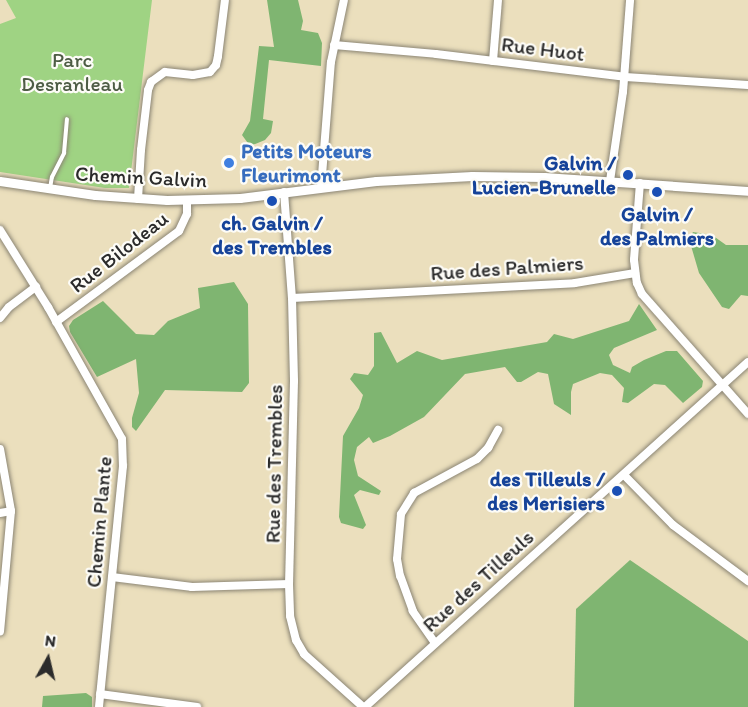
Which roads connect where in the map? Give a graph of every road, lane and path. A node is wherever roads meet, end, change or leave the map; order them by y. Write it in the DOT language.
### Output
graph roads {
  1 [pos="225,0"];
  2 [pos="344,0"];
  3 [pos="498,0"];
  4 [pos="630,0"];
  5 [pos="334,45"];
  6 [pos="493,61"];
  7 [pos="625,77"];
  8 [pos="748,85"];
  9 [pos="67,119"];
  10 [pos="0,181"];
  11 [pos="610,181"];
  12 [pos="640,183"];
  13 [pos="321,188"];
  14 [pos="50,189"];
  15 [pos="748,191"];
  16 [pos="284,192"];
  17 [pos="138,199"];
  18 [pos="187,200"];
  19 [pos="0,230"];
  20 [pos="635,273"];
  21 [pos="36,288"];
  22 [pos="292,298"];
  23 [pos="0,318"];
  24 [pos="56,322"];
  25 [pos="748,363"];
  26 [pos="721,386"];
  27 [pos="748,414"];
  28 [pos="498,430"];
  29 [pos="0,448"];
  30 [pos="624,475"];
  31 [pos="11,511"];
  32 [pos="0,513"];
  33 [pos="112,577"];
  34 [pos="748,581"];
  35 [pos="288,584"];
  36 [pos="0,631"];
  37 [pos="435,643"];
  38 [pos="100,694"];
  39 [pos="99,707"];
  40 [pos="197,707"];
  41 [pos="364,707"];
  1 -- 17 [label="street"];
  2 -- 5 [label="street"];
  3 -- 6 [label="street"];
  4 -- 7 [label="street"];
  5 -- 6 [label="street, Rue Huot"];
  5 -- 13 [label="street"];
  6 -- 7 [label="street, Rue Huot"];
  7 -- 8 [label="street, Rue Huot"];
  7 -- 11 [label="street"];
  9 -- 14 [label="lane"];
  10 -- 14 [label="street, Chemin Galvin"];
  11 -- 12 [label="street, Chemin Galvin"];
  11 -- 13 [label="street, Chemin Galvin"];
  12 -- 15 [label="street, Chemin Galvin"];
  12 -- 20 [label="street"];
  13 -- 16 [label="street, Chemin Galvin"];
  14 -- 17 [label="street, Chemin Galvin"];
  16 -- 18 [label="street, Chemin Galvin"];
  16 -- 22 [label="street, Rue des Trembles"];
  17 -- 18 [label="street, Chemin Galvin"];
  18 -- 24 [label="street, Rue Bilodeau"];
  19 -- 21 [label="street, Chemin Plante"];
  20 -- 22 [label="street, Rue des Palmiers"];
  20 -- 26 [label="street"];
  21 -- 23 [label="street"];
  21 -- 24 [label="street, Chemin Plante"];
  22 -- 35 [label="street, Rue des Trembles"];
  24 -- 33 [label="street, Chemin Plante"];
  25 -- 26 [label="street, Rue des Tilleuls"];
  26 -- 27 [label="street"];
  26 -- 30 [label="street, Rue des Tilleuls"];
  28 -- 37 [label="street"];
  29 -- 31 [label="street"];
  30 -- 34 [label="street"];
  30 -- 37 [label="street, Rue des Tilleuls"];
  31 -- 32 [label="street"];
  31 -- 36 [label="street"];
  33 -- 35 [label="street"];
  33 -- 38 [label="street, Chemin Plante"];
  35 -- 41 [label="street, Rue des Trembles"];
  37 -- 41 [label="street, Rue des Tilleuls"];
  38 -- 39 [label="street, Chemin Plante"];
  38 -- 40 [label="street"];
}
